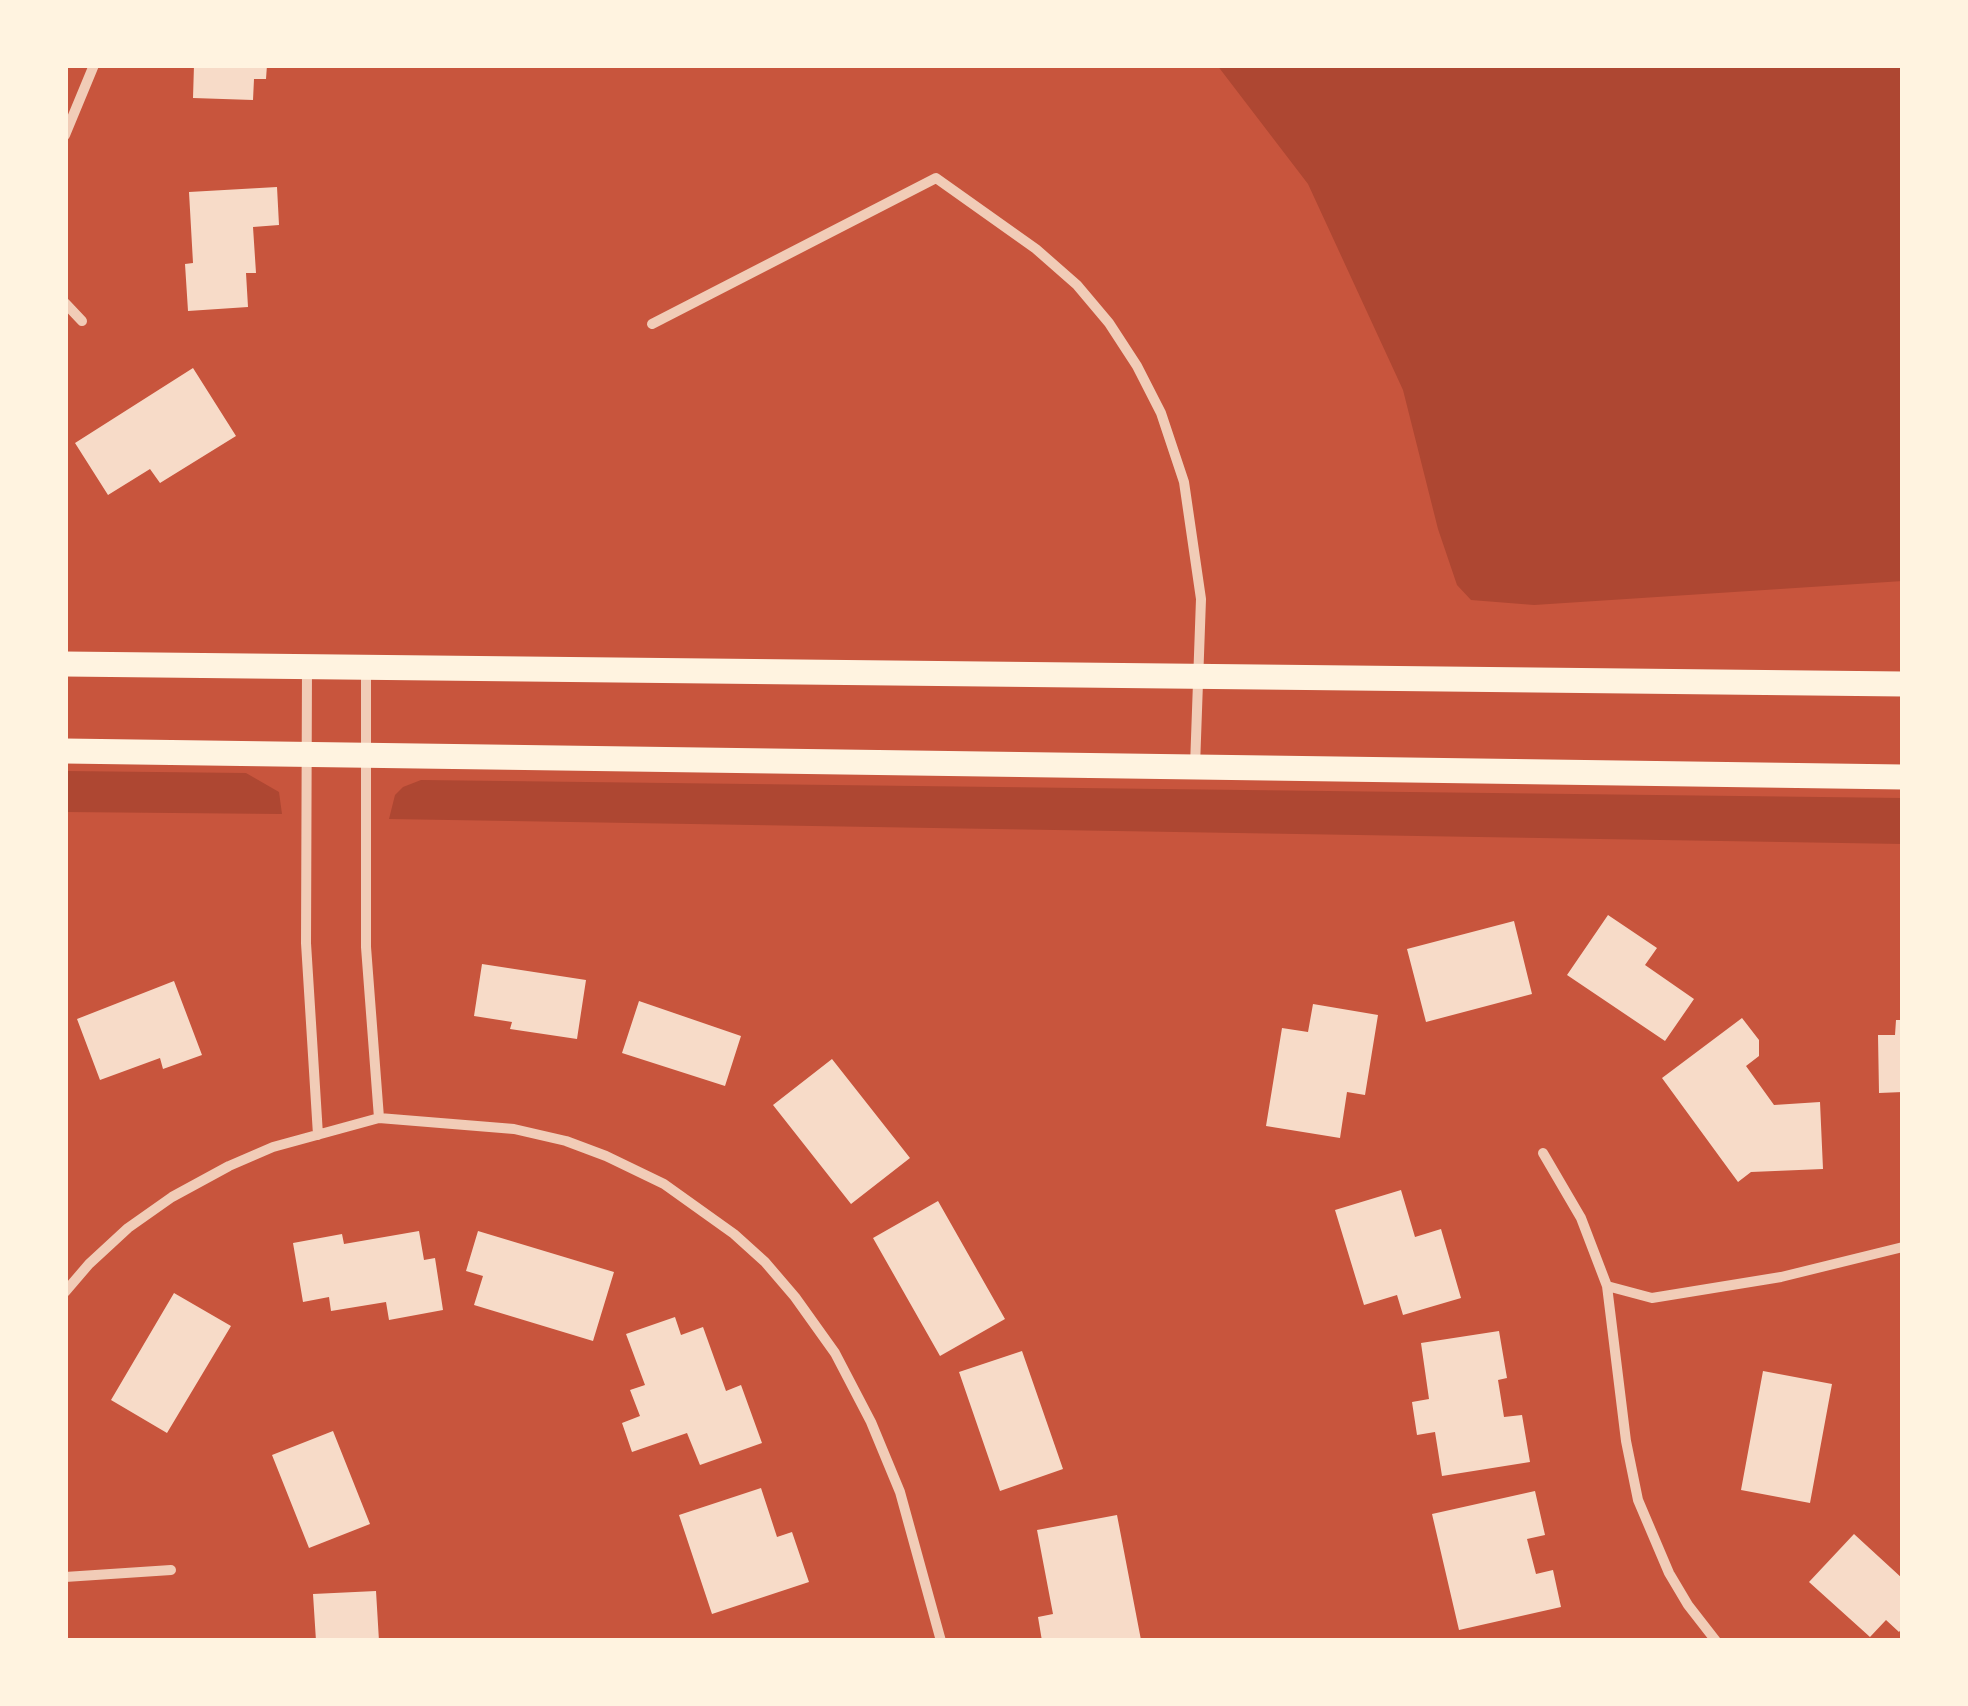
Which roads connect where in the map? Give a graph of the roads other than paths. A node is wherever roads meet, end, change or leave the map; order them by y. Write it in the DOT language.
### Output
graph roads {
  1 [pos="94,65"];
  2 [pos="65,135"];
  3 [pos="65,303"];
  4 [pos="82,321"];
  5 [pos="652,324"];
  6 [pos="65,664"];
  7 [pos="307,666"];
  8 [pos="366,666"];
  9 [pos="1200,678"];
  10 [pos="1903,684"];
  11 [pos="65,750"];
  12 [pos="306,756"];
  13 [pos="365,756"];
  14 [pos="1195,768"];
  15 [pos="1903,777"];
  16 [pos="379,1118"];
  17 [pos="318,1135"];
  18 [pos="1543,1152"];
  19 [pos="1903,1247"];
  20 [pos="1606,1286"];
  21 [pos="65,1292"];
  22 [pos="171,1570"];
  23 [pos="65,1576"];
  24 [pos="941,1641"];
  25 [pos="1716,1641"];
  1 -- 2 [label="street"];
  3 -- 4 [label="street"];
  5 -- 9 [label="street"];
  6 -- 7 [label="main road"];
  7 -- 8 [label="main road"];
  7 -- 12 [label="street"];
  8 -- 9 [label="main road"];
  8 -- 13 [label="street"];
  9 -- 10 [label="main road"];
  9 -- 14 [label="street"];
  11 -- 12 [label="main road"];
  12 -- 13 [label="main road"];
  12 -- 17 [label="street"];
  13 -- 14 [label="main road"];
  13 -- 16 [label="street"];
  14 -- 15 [label="main road"];
  16 -- 17 [label="street"];
  16 -- 24 [label="street"];
  17 -- 21 [label="street"];
  18 -- 20 [label="street"];
  19 -- 20 [label="street"];
  20 -- 25 [label="street"];
  22 -- 23 [label="street"];
}
